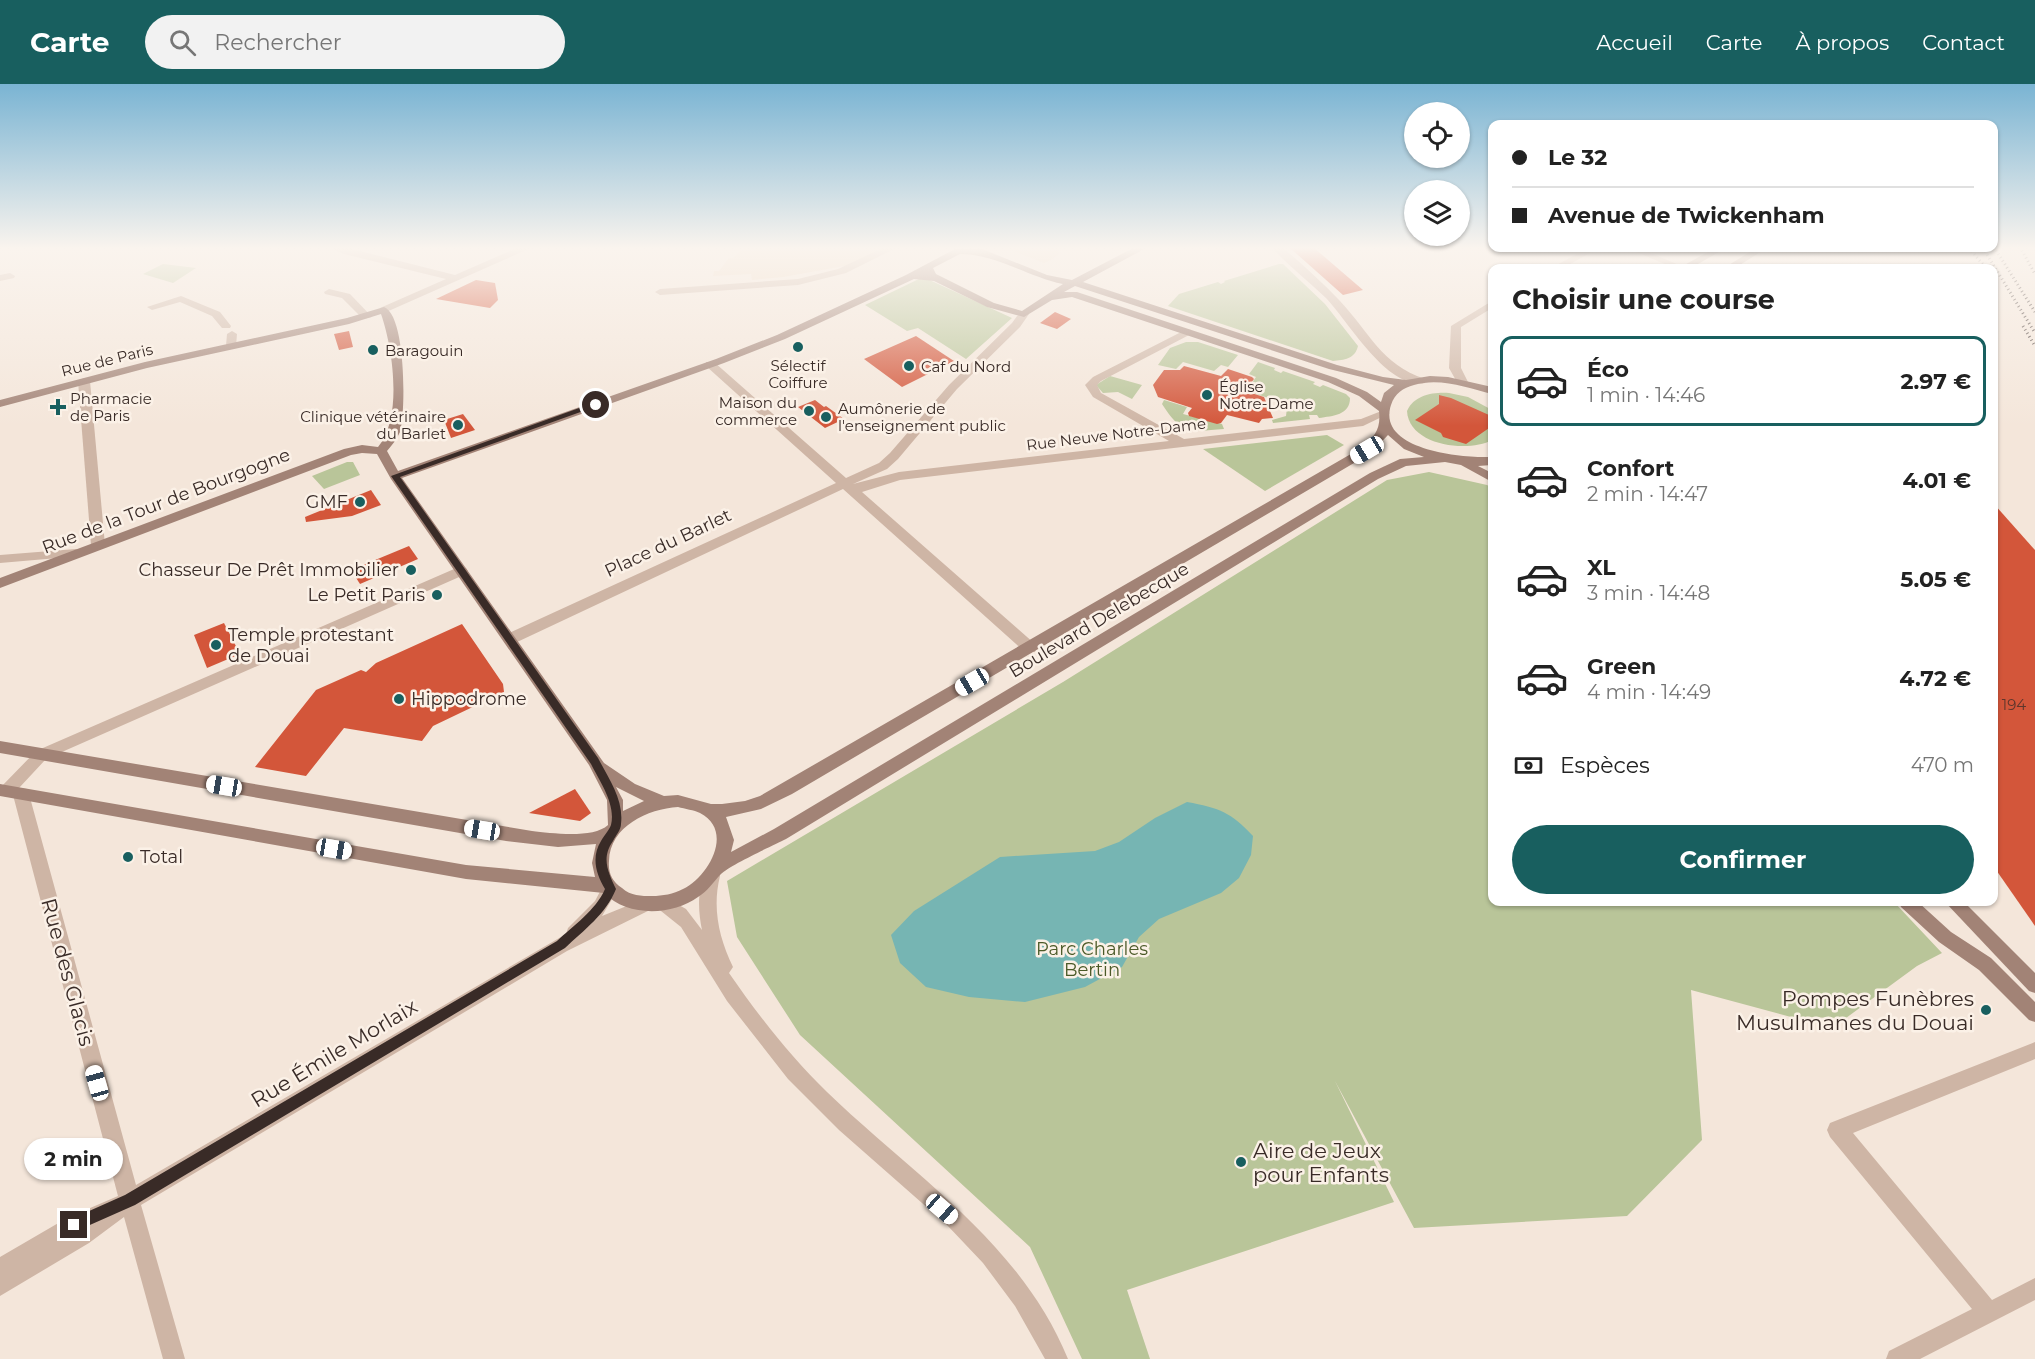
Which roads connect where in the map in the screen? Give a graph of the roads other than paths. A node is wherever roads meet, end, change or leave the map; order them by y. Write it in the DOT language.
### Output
graph roads {
  1 [pos="198,306"];
  2 [pos="356,306"];
  3 [pos="392,306"];
  4 [pos="847,306"];
  5 [pos="997,306"];
  6 [pos="1035,306"];
  7 [pos="1106,306"];
  8 [pos="1148,306"];
  9 [pos="1339,306"];
  10 [pos="1488,306"];
  11 [pos="384,310"];
  12 [pos="1024,314"];
  13 [pos="366,317"];
  14 [pos="1187,332"];
  15 [pos="230,335"];
  16 [pos="710,364"];
  17 [pos="1488,378"];
  18 [pos="84,381"];
  19 [pos="1421,381"];
  20 [pos="1465,382"];
  21 [pos="1408,384"];
  22 [pos="1488,390"];
  23 [pos="0,404"];
  24 [pos="1384,415"];
  25 [pos="1180,442"];
  26 [pos="381,451"];
  27 [pos="1443,459"];
  28 [pos="1488,461"];
  29 [pos="1458,462"];
  30 [pos="395,476"];
  31 [pos="1488,476"];
  32 [pos="848,487"];
  33 [pos="98,545"];
  34 [pos="76,553"];
  35 [pos="0,559"];
  36 [pos="461,571"];
  37 [pos="0,583"];
  38 [pos="510,639"];
  39 [pos="1030,648"];
  40 [pos="0,747"];
  41 [pos="41,755"];
  42 [pos="595,761"];
  43 [pos="10,791"];
  44 [pos="664,802"];
  45 [pos="708,810"];
  46 [pos="613,830"];
  47 [pos="715,872"];
  48 [pos="609,887"];
  49 [pos="656,904"];
  50 [pos="1911,906"];
  51 [pos="1957,906"];
  52 [pos="561,945"];
  53 [pos="2035,985"];
  54 [pos="739,999"];
  55 [pos="2035,1014"];
  56 [pos="2034,1050"];
  57 [pos="130,1200"];
  58 [pos="0,1269"];
  59 [pos="0,1285"];
  60 [pos="2035,1289"];
  61 [pos="1989,1313"];
  62 [pos="174,1359"];
  63 [pos="1057,1359"];
  64 [pos="1897,1359"];
  1 -- 15 [label="street"];
  2 -- 13 [label="street"];
  3 -- 11 [label="street, Rue de Paris"];
  4 -- 16 [label="street"];
  5 -- 12 [label="street"];
  6 -- 12 [label="street"];
  7 -- 14 [label="street"];
  8 -- 21 [label="street"];
  9 -- 19 [label="street"];
  10 -- 20 [label="street"];
  11 -- 13 [label="street, Rue de Paris"];
  11 -- 26 [label="street"];
  12 -- 32 [label="street"];
  13 -- 15 [label="street, Rue de Paris"];
  14 -- 24 [label="street"];
  14 -- 25 [label="street"];
  15 -- 18 [label="street, Rue de Paris"];
  16 -- 30 [label="street"];
  16 -- 32 [label="street"];
  17 -- 20 [label="street"];
  18 -- 23 [label="street, Rue de Paris"];
  18 -- 33 [label="street"];
  19 -- 20 [label="street"];
  19 -- 21 [label="street"];
  20 -- 22 [label="street"];
  21 -- 24 [label="street, Boulevard Delebecque"];
  24 -- 25 [label="street, Rue Neuve Notre-Dame"];
  24 -- 27 [label="street"];
  24 -- 39 [label="street, Boulevard Delebecque"];
  25 -- 32 [label="street, Rue Neuve Notre-Dame"];
  26 -- 30 [label="street"];
  26 -- 33 [label="street, Rue de la Tour de Bourgogne"];
  27 -- 29 [label="street"];
  27 -- 47 [label="street, Boulevard Delebecque"];
  28 -- 29 [label="street"];
  29 -- 31 [label="street"];
  30 -- 36 [label="street"];
  32 -- 38 [label="street, Place du Barlet"];
  32 -- 39 [label="street"];
  33 -- 34 [label="street, Rue de la Tour de Bourgogne"];
  34 -- 35 [label="street"];
  34 -- 37 [label="street, Rue de la Tour de Bourgogne"];
  36 -- 38 [label="street"];
  36 -- 41 [label="street"];
  38 -- 42 [label="street"];
  39 -- 45 [label="street, Boulevard Delebecque"];
  40 -- 41 [label="street"];
  41 -- 43 [label="street"];
  41 -- 46 [label="street"];
  42 -- 44 [label="street"];
  42 -- 46 [label="street"];
  43 -- 48 [label="street"];
  43 -- 57 [label="street, Rue des Glacis"];
  44 -- 45 [label="street"];
  44 -- 46 [label="street"];
  45 -- 47 [label="street"];
  46 -- 48 [label="street"];
  47 -- 49 [label="street"];
  47 -- 54 [label="street"];
  48 -- 49 [label="street"];
  48 -- 52 [label="street, Rue Émile Morlaix"];
  49 -- 52 [label="street, Rue Émile Morlaix"];
  49 -- 54 [label="street"];
  50 -- 55 [label="street"];
  51 -- 53 [label="street"];
  52 -- 57 [label="street, Rue Émile Morlaix"];
  54 -- 63 [label="street"];
  56 -- 61 [label="street"];
  57 -- 58 [label="street"];
  57 -- 59 [label="street"];
  57 -- 62 [label="street, Rue des Glacis"];
  60 -- 61 [label="street"];
  61 -- 64 [label="street"];
}
